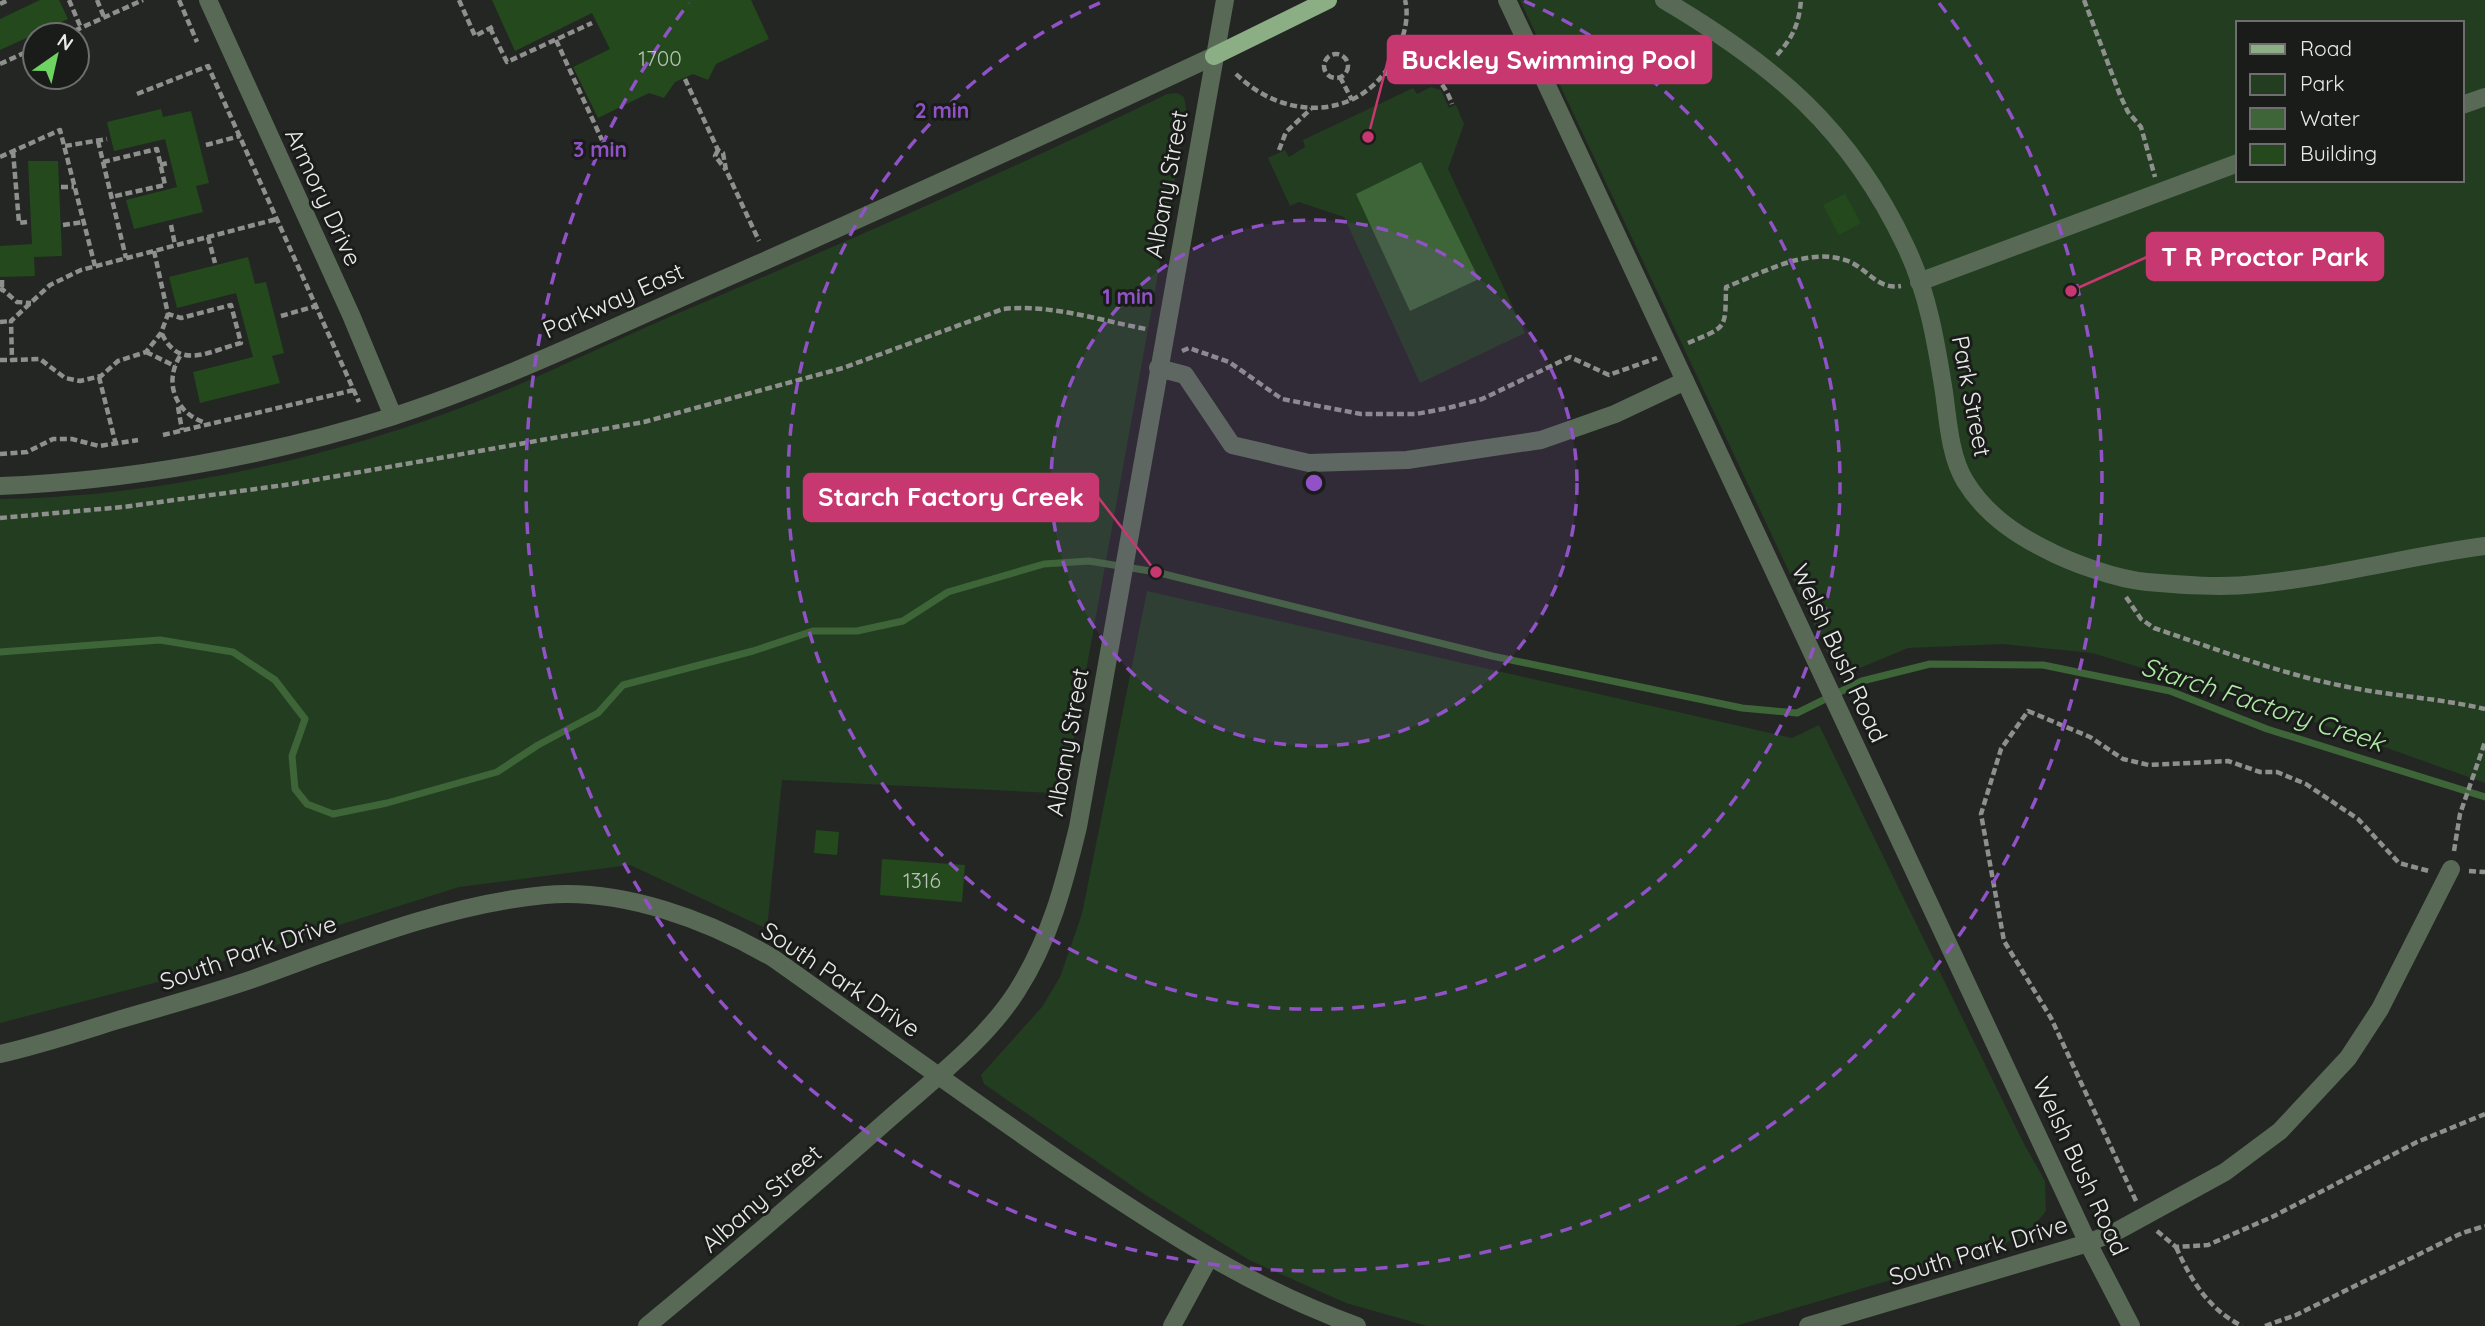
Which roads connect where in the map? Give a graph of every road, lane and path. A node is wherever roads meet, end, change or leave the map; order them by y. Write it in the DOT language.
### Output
graph roads {
  1 [pos="8,0"];
  2 [pos="69,0"];
  3 [pos="97,0"];
  4 [pos="143,0"];
  5 [pos="178,0"];
  6 [pos="208,0"];
  7 [pos="459,0"];
  8 [pos="1225,0"];
  9 [pos="1328,0"];
  10 [pos="1405,0"];
  11 [pos="1507,0"];
  12 [pos="1664,0"];
  13 [pos="1801,0"];
  14 [pos="2084,0"];
  15 [pos="0,4"];
  16 [pos="104,17"];
  17 [pos="78,21"];
  18 [pos="91,23"];
  19 [pos="592,23"];
  20 [pos="556,40"];
  21 [pos="197,42"];
  22 [pos="21,54"];
  23 [pos="1214,56"];
  24 [pos="1,62"];
  25 [pos="1765,68"];
  26 [pos="1236,74"];
  27 [pos="1383,74"];
  28 [pos="1340,77"];
  29 [pos="685,79"];
  30 [pos="137,94"];
  31 [pos="2485,97"];
  32 [pos="1352,100"];
  33 [pos="1452,104"];
  34 [pos="2464,104"];
  35 [pos="1312,108"];
  36 [pos="240,136"];
  37 [pos="107,139"];
  38 [pos="602,140"];
  39 [pos="98,141"];
  40 [pos="206,145"];
  41 [pos="65,146"];
  42 [pos="1279,150"];
  43 [pos="13,151"];
  44 [pos="0,157"];
  45 [pos="103,162"];
  46 [pos="168,163"];
  47 [pos="2236,164"];
  48 [pos="160,165"];
  49 [pos="61,187"];
  50 [pos="75,187"];
  51 [pos="2160,191"];
  52 [pos="111,197"];
  53 [pos="277,219"];
  54 [pos="27,222"];
  55 [pos="83,222"];
  56 [pos="63,225"];
  57 [pos="171,226"];
  58 [pos="208,237"];
  59 [pos="759,241"];
  60 [pos="175,245"];
  61 [pos="154,251"];
  62 [pos="126,258"];
  63 [pos="215,263"];
  64 [pos="94,266"];
  65 [pos="2,280"];
  66 [pos="1919,282"];
  67 [pos="1,290"];
  68 [pos="31,303"];
  69 [pos="316,306"];
  70 [pos="168,314"];
  71 [pos="281,316"];
  72 [pos="0,321"];
  73 [pos="11,321"];
  74 [pos="1146,329"];
  75 [pos="161,333"];
  76 [pos="1682,345"];
  77 [pos="146,352"];
  78 [pos="1180,352"];
  79 [pos="180,356"];
  80 [pos="1658,358"];
  81 [pos="0,360"];
  82 [pos="12,360"];
  83 [pos="175,366"];
  84 [pos="1158,368"];
  85 [pos="99,377"];
  86 [pos="1685,381"];
  87 [pos="354,390"];
  88 [pos="359,402"];
  89 [pos="178,407"];
  90 [pos="393,416"];
  91 [pos="209,424"];
  92 [pos="182,430"];
  93 [pos="163,435"];
  94 [pos="138,440"];
  95 [pos="116,445"];
  96 [pos="0,454"];
  97 [pos="0,486"];
  98 [pos="0,518"];
  99 [pos="2485,546"];
  100 [pos="2110,572"];
  101 [pos="2485,709"];
  102 [pos="2485,742"];
  103 [pos="2451,870"];
  104 [pos="0,1054"];
  105 [pos="939,1075"];
  106 [pos="2485,1114"];
  107 [pos="2145,1216"];
  108 [pos="2485,1226"];
  109 [pos="2088,1243"];
  110 [pos="2176,1247"];
  111 [pos="1209,1258"];
  112 [pos="647,1326"];
  113 [pos="1172,1326"];
  114 [pos="1357,1326"];
  115 [pos="1808,1326"];
  116 [pos="2131,1326"];
  117 [pos="2242,1326"];
  118 [pos="2265,1326"];
  1 -- 15 [label="path"];
  2 -- 17 [label="path"];
  3 -- 16 [label="path"];
  4 -- 16 [label="path"];
  5 -- 21 [label="path"];
  6 -- 90 [label="street, Armory Drive"];
  7 -- 20 [label="path"];
  8 -- 23 [label="street, Albany Street"];
  9 -- 23 [label="main road"];
  10 -- 27 [label="path"];
  11 -- 86 [label="street, Welsh Bush Road"];
  12 -- 25 [label="street, Park Street"];
  13 -- 25 [label="path"];
  14 -- 51 [label="path"];
  16 -- 18 [label="path"];
  19 -- 20 [label="path"];
  20 -- 38 [label="path"];
  22 -- 24 [label="path"];
  23 -- 84 [label="street, Albany Street"];
  23 -- 90 [label="street, Parkway East"];
  25 -- 66 [label="street, Park Street"];
  26 -- 35 [label="path"];
  27 -- 32 [label="path"];
  27 -- 33 [label="path"];
  28 -- 28 [label="path"];
  28 -- 32 [label="path"];
  29 -- 59 [label="path"];
  30 -- 36 [label="path"];
  31 -- 34 [label="street"];
  32 -- 35 [label="path"];
  35 -- 42 [label="path"];
  36 -- 40 [label="path"];
  36 -- 53 [label="path"];
  37 -- 39 [label="path"];
  39 -- 41 [label="path"];
  39 -- 45 [label="path"];
  41 -- 43 [label="path"];
  41 -- 50 [label="path"];
  43 -- 44 [label="path"];
  43 -- 54 [label="path"];
  45 -- 48 [label="path"];
  45 -- 52 [label="path"];
  46 -- 48 [label="path"];
  47 -- 51 [label="street"];
  48 -- 52 [label="path"];
  49 -- 50 [label="path"];
  50 -- 55 [label="path"];
  51 -- 66 [label="street"];
  52 -- 62 [label="path"];
  53 -- 58 [label="path"];
  53 -- 69 [label="path"];
  55 -- 56 [label="path"];
  55 -- 64 [label="path"];
  57 -- 60 [label="path"];
  58 -- 60 [label="path"];
  58 -- 63 [label="path"];
  60 -- 61 [label="path"];
  61 -- 62 [label="path"];
  61 -- 70 [label="path"];
  62 -- 64 [label="path"];
  64 -- 68 [label="path"];
  65 -- 67 [label="path"];
  66 -- 76 [label="path"];
  66 -- 100 [label="street, Park Street"];
  67 -- 68 [label="path"];
  68 -- 73 [label="path"];
  69 -- 71 [label="path"];
  69 -- 87 [label="path"];
  70 -- 75 [label="path"];
  70 -- 79 [label="path"];
  72 -- 73 [label="path"];
  73 -- 82 [label="path"];
  74 -- 98 [label="path"];
  75 -- 77 [label="path"];
  75 -- 79 [label="path"];
  77 -- 83 [label="path"];
  77 -- 85 [label="path"];
  78 -- 80 [label="path"];
  79 -- 83 [label="path"];
  81 -- 82 [label="path"];
  82 -- 85 [label="path"];
  83 -- 89 [label="path"];
  84 -- 86 [label="street"];
  84 -- 105 [label="street, Albany Street"];
  85 -- 95 [label="path"];
  86 -- 109 [label="street, Welsh Bush Road"];
  87 -- 88 [label="path"];
  87 -- 91 [label="path"];
  89 -- 91 [label="path"];
  89 -- 92 [label="path"];
  90 -- 97 [label="street, Parkway East"];
  91 -- 92 [label="path"];
  92 -- 93 [label="path"];
  94 -- 95 [label="path"];
  95 -- 96 [label="path"];
  99 -- 100 [label="street, Park Street"];
  100 -- 101 [label="path"];
  102 -- 103 [label="path"];
  103 -- 107 [label="street, South Park Drive"];
  103 -- 107 [label="path"];
  104 -- 105 [label="street, South Park Drive"];
  105 -- 111 [label="street, South Park Drive"];
  105 -- 112 [label="street, Albany Street"];
  106 -- 110 [label="path"];
  107 -- 109 [label="street, South Park Drive"];
  107 -- 110 [label="path"];
  108 -- 118 [label="path"];
  109 -- 115 [label="street, South Park Drive"];
  109 -- 116 [label="street, Welsh Bush Road"];
  110 -- 117 [label="path"];
  111 -- 113 [label="street"];
  111 -- 114 [label="street, South Park Drive"];
}
